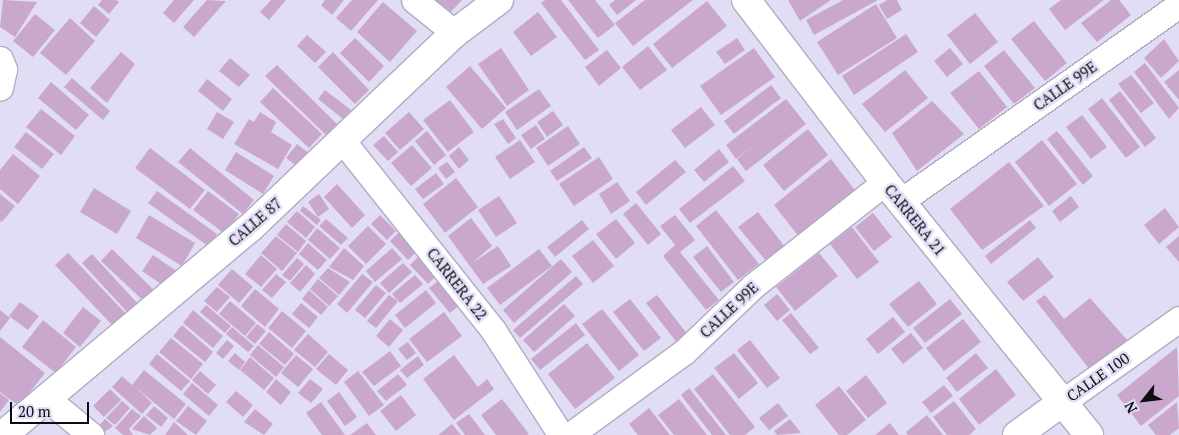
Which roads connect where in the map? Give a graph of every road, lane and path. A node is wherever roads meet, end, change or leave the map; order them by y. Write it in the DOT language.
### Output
graph roads {
  1 [pos="414,0"];
  2 [pos="499,0"];
  3 [pos="746,0"];
  4 [pos="1172,9"];
  5 [pos="455,33"];
  6 [pos="0,59"];
  7 [pos="0,88"];
  8 [pos="342,140"];
  9 [pos="893,191"];
  10 [pos="1179,319"];
  11 [pos="45,397"];
  12 [pos="1061,403"];
  13 [pos="3,435"];
  14 [pos="91,435"];
  15 [pos="561,435"];
  16 [pos="570,435"];
  17 [pos="1017,435"];
  18 [pos="1089,435"];
  1 -- 5 [label="street"];
  2 -- 5 [label="street, CALLE 87"];
  3 -- 9 [label="street, CARRERA 21"];
  4 -- 9 [label="street, CALLE 99E"];
  5 -- 8 [label="street, CALLE 87"];
  6 -- 7 [label="street"];
  8 -- 11 [label="street, CALLE 87"];
  8 -- 15 [label="street, CARRERA 22"];
  9 -- 12 [label="street, CARRERA 21"];
  9 -- 16 [label="street, CALLE 99E"];
  10 -- 12 [label="street, CALLE 100"];
  11 -- 13 [label="street, CALLE 87"];
  11 -- 14 [label="street"];
  12 -- 17 [label="street, CALLE 100"];
  12 -- 18 [label="street, CARRERA 21"];
}
